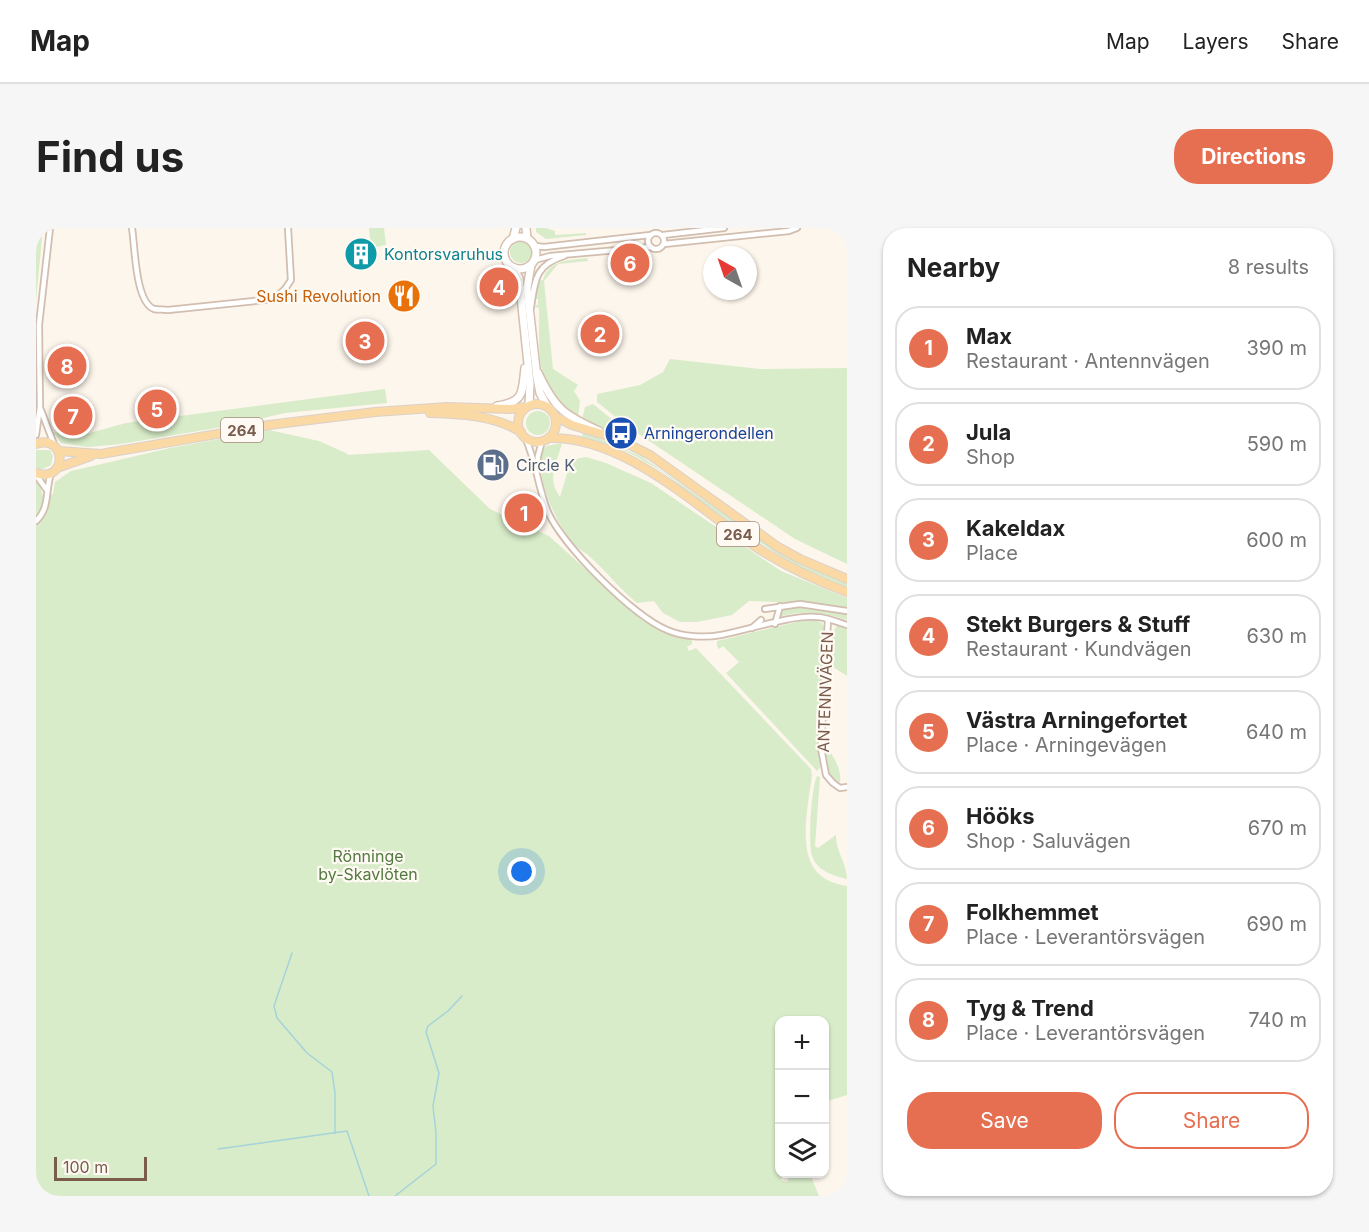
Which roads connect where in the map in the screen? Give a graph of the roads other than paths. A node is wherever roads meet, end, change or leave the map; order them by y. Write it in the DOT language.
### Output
graph roads {
  1 [pos="50,228"];
  2 [pos="132,228"];
  3 [pos="288,228"];
  4 [pos="516,228"];
  5 [pos="526,228"];
  6 [pos="724,228"];
  7 [pos="797,228"];
  8 [pos="650,235"];
  9 [pos="663,235"];
  10 [pos="527,238"];
  11 [pos="513,239"];
  12 [pos="664,244"];
  13 [pos="535,246"];
  14 [pos="651,247"];
  15 [pos="574,253"];
  16 [pos="533,263"];
  17 [pos="514,268"];
  18 [pos="530,313"];
  19 [pos="38,325"];
  20 [pos="526,360"];
  21 [pos="536,368"];
  22 [pos="528,406"];
  23 [pos="547,406"];
  24 [pos="40,407"];
  25 [pos="479,409"];
  26 [pos="389,411"];
  27 [pos="556,417"];
  28 [pos="36,435"];
  29 [pos="523,435"];
  30 [pos="618,439"];
  31 [pos="545,440"];
  32 [pos="36,444"];
  33 [pos="57,449"];
  34 [pos="95,454"];
  35 [pos="54,470"];
  36 [pos="36,474"];
  37 [pos="537,474"];
  38 [pos="46,489"];
  39 [pos="36,521"];
  40 [pos="847,579"];
  41 [pos="847,592"];
  42 [pos="780,606"];
  43 [pos="765,609"];
  44 [pos="847,611"];
  45 [pos="828,619"];
  46 [pos="761,620"];
  47 [pos="775,624"];
  48 [pos="847,625"];
  49 [pos="752,628"];
  50 [pos="847,787"];
  1 -- 19 [label="street"];
  2 -- 3 [label="street"];
  4 -- 11 [label="street"];
  5 -- 10 [label="street"];
  6 -- 9 [label="street"];
  7 -- 12 [label="street"];
  8 -- 9 [label="street"];
  8 -- 13 [label="street"];
  8 -- 14 [label="street"];
  9 -- 12 [label="street"];
  10 -- 11 [label="street"];
  10 -- 13 [label="street"];
  11 -- 17 [label="street"];
  12 -- 14 [label="street"];
  13 -- 16 [label="street"];
  14 -- 15 [label="street"];
  15 -- 16 [label="street"];
  15 -- 18 [label="street"];
  16 -- 17 [label="street"];
  16 -- 18 [label="street"];
  17 -- 20 [label="street"];
  18 -- 21 [label="street"];
  19 -- 24 [label="street"];
  20 -- 22 [label="street"];
  20 -- 25 [label="street"];
  21 -- 23 [label="street"];
  21 -- 30 [label="street"];
  22 -- 23 [label="main road, 264"];
  22 -- 25 [label="main road, 264"];
  22 -- 29 [label="main road"];
  23 -- 27 [label="main road, 264"];
  24 -- 28 [label="street"];
  24 -- 33 [label="street"];
  25 -- 26 [label="main road, 264"];
  26 -- 29 [label="main road, 264"];
  26 -- 34 [label="main road, 264"];
  27 -- 30 [label="main road, 264"];
  27 -- 31 [label="main road"];
  29 -- 31 [label="main road, 264"];
  29 -- 37 [label="street, ANTENNVÄGEN"];
  30 -- 40 [label="main road, 264"];
  31 -- 37 [label="street, ANTENNVÄGEN"];
  31 -- 41 [label="main road, 264"];
  32 -- 33 [label="main road, 264"];
  33 -- 34 [label="main road, 264"];
  33 -- 35 [label="main road"];
  34 -- 35 [label="main road, 264"];
  35 -- 36 [label="main road, 264"];
  35 -- 38 [label="street"];
  36 -- 38 [label="street"];
  37 -- 49 [label="street, ANTENNVÄGEN"];
  38 -- 39 [label="street"];
  42 -- 43 [label="street"];
  42 -- 44 [label="street"];
  42 -- 47 [label="street"];
  45 -- 47 [label="street, ANTENNVÄGEN"];
  45 -- 48 [label="street, ANTENNVÄGEN"];
  45 -- 50 [label="street, ANTENNVÄGEN"];
  46 -- 49 [label="street, ANTENNVÄGEN"];
  47 -- 49 [label="street, ANTENNVÄGEN"];
}
